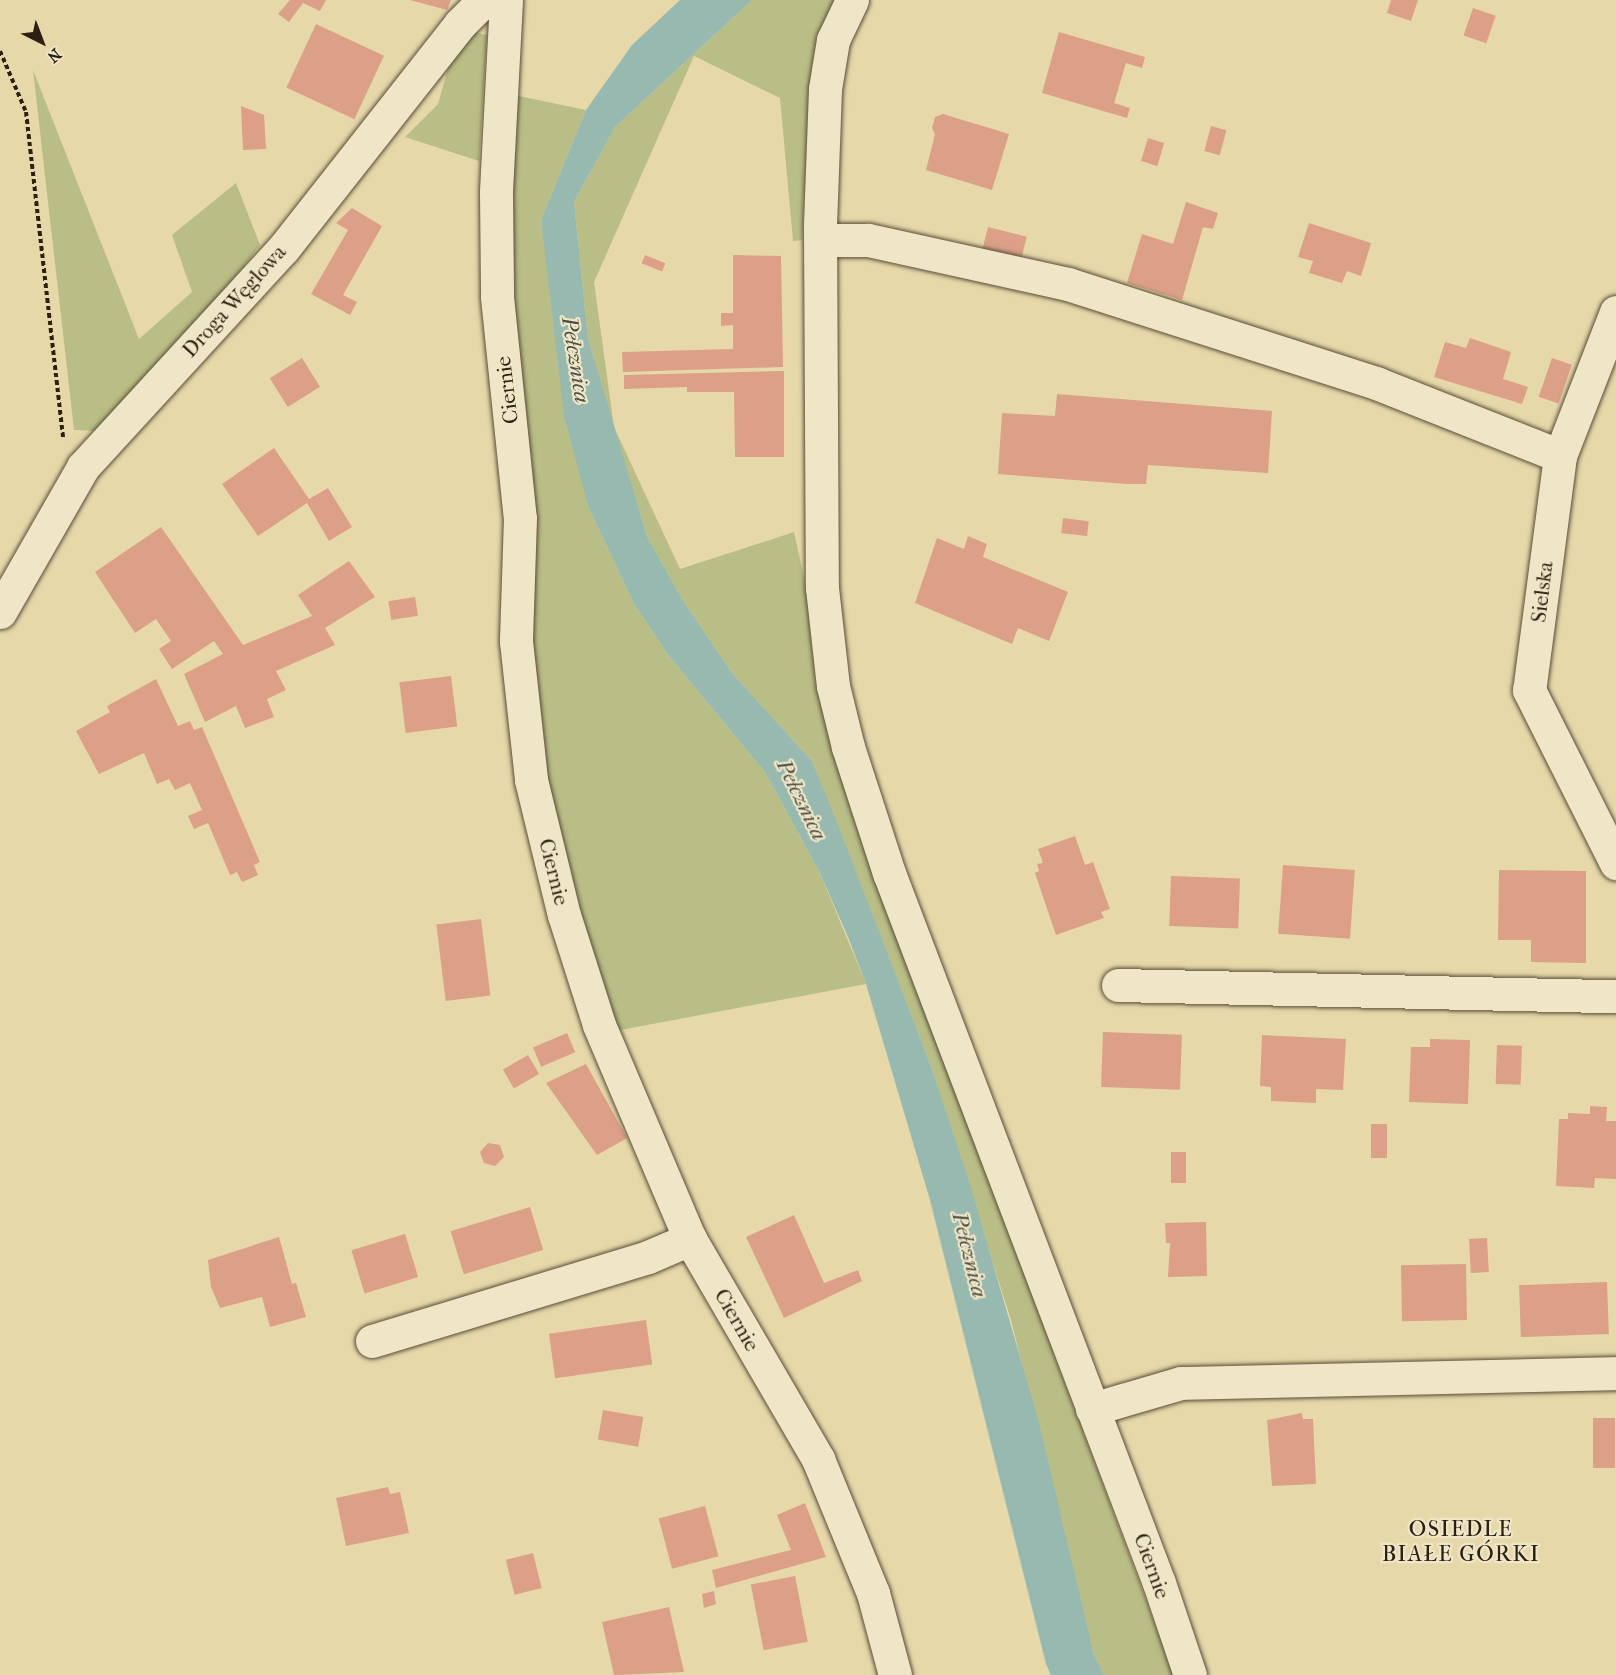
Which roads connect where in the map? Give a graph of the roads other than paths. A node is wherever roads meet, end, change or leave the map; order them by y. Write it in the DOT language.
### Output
graph roads {
  1 [pos="484,0"];
  2 [pos="506,0"];
  3 [pos="852,0"];
  4 [pos="820,240"];
  5 [pos="1616,312"];
  6 [pos="1560,456"];
  7 [pos="0,612"];
  8 [pos="1616,863"];
  9 [pos="1118,985"];
  10 [pos="1616,996"];
  11 [pos="690,1239"];
  12 [pos="372,1341"];
  13 [pos="1616,1373"];
  14 [pos="1092,1409"];
  15 [pos="894,1675"];
  16 [pos="1190,1675"];
  1 -- 7 [label="street, Droga Węglowa"];
  2 -- 11 [label="street, Ciernie"];
  3 -- 4 [label="street, Ciernie"];
  4 -- 6 [label="street"];
  4 -- 14 [label="street, Ciernie"];
  5 -- 6 [label="street, Sielska"];
  6 -- 8 [label="street, Sielska"];
  9 -- 10 [label="street"];
  11 -- 12 [label="street"];
  11 -- 15 [label="street, Ciernie"];
  13 -- 14 [label="street"];
  14 -- 16 [label="street, Ciernie"];
}
